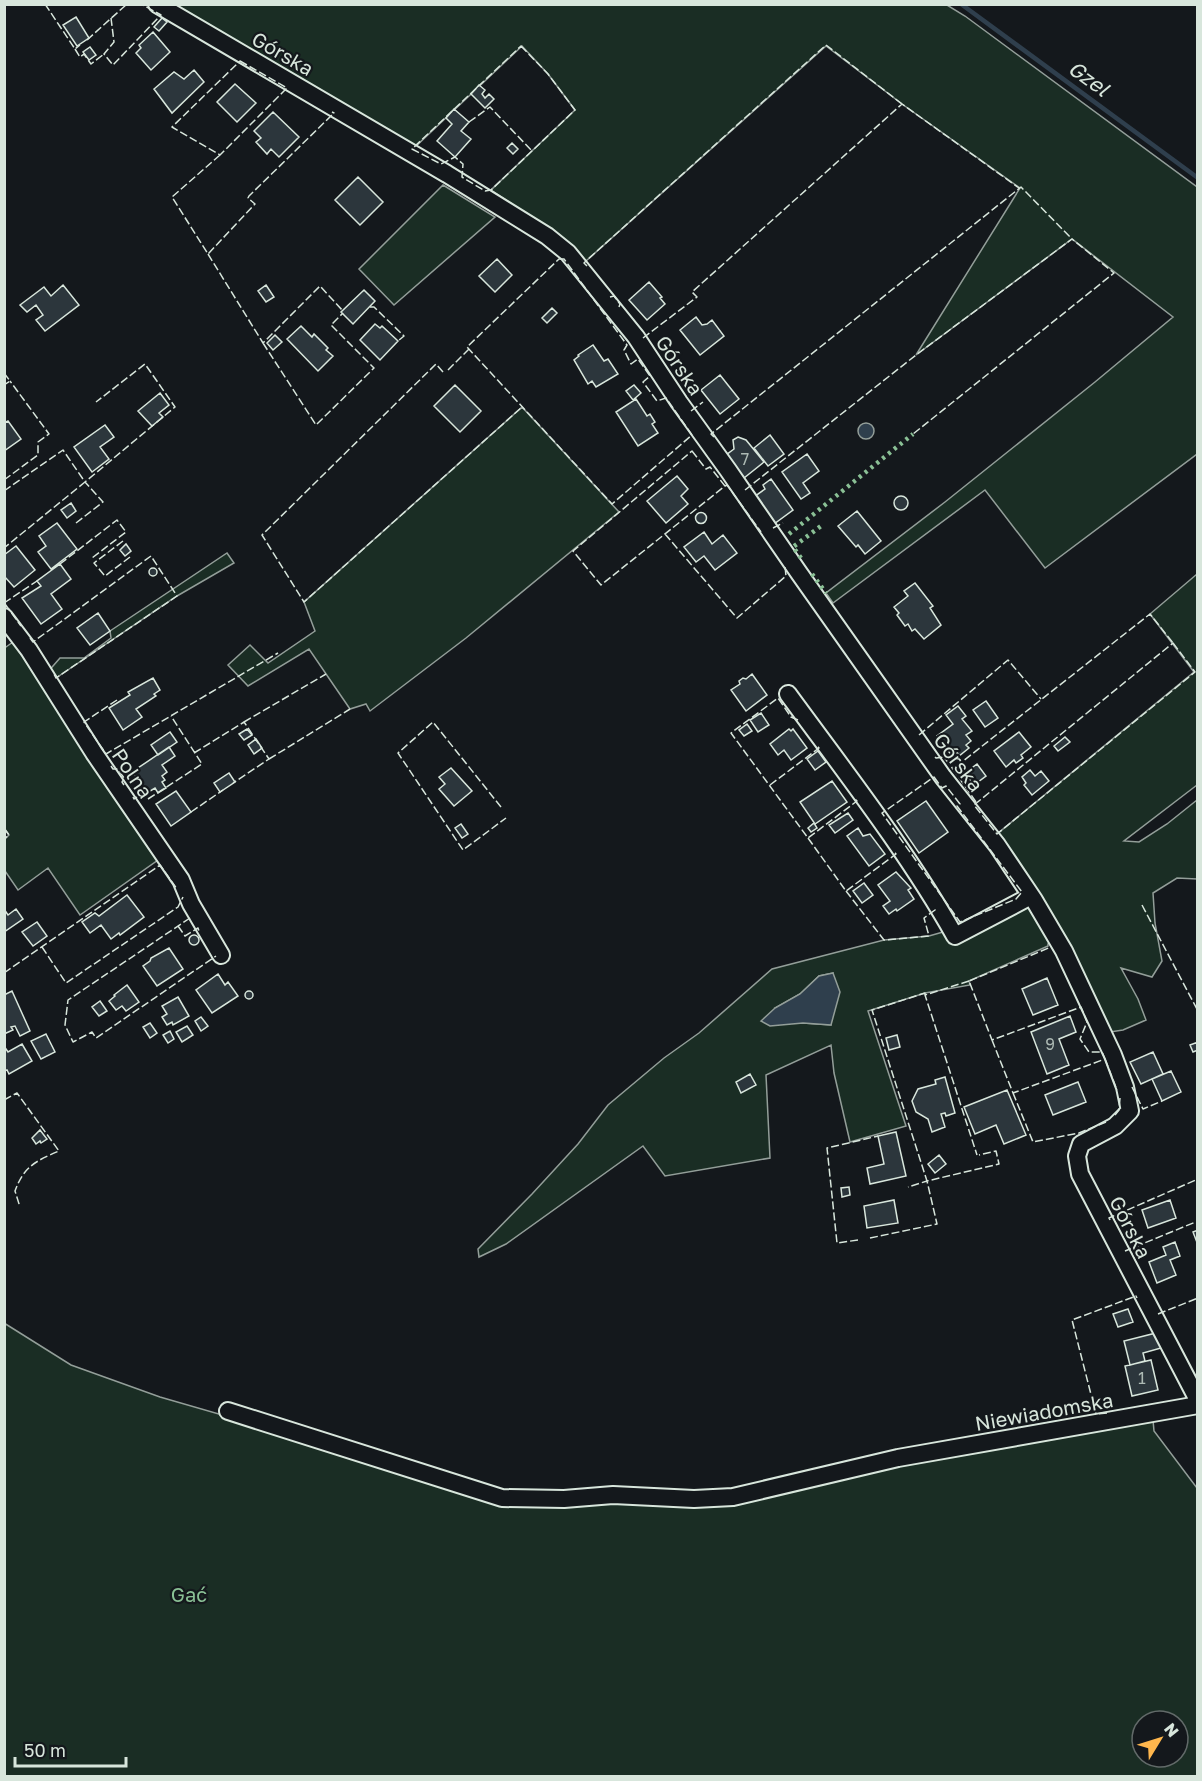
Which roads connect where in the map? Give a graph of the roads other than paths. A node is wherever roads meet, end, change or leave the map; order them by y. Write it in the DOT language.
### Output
graph roads {
  1 [pos="157,4"];
  2 [pos="4,617"];
  3 [pos="788,694"];
  4 [pos="1031,896"];
  5 [pos="221,955"];
  6 [pos="1197,1400"];
  7 [pos="1197,1405"];
  8 [pos="228,1411"];
  1 -- 4 [label="street, Górska"];
  2 -- 5 [label="street, Polna"];
  3 -- 4 [label="street"];
  4 -- 6 [label="street, Górska"];
  7 -- 8 [label="street, Niewiadomska"];
}
